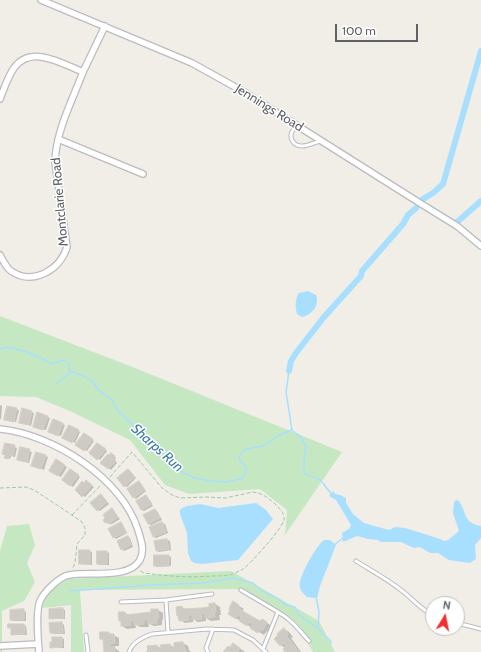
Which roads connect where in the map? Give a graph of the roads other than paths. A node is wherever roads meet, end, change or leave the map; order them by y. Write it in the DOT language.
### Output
graph roads {
  1 [pos="41,0"];
  2 [pos="60,0"];
  3 [pos="55,6"];
  4 [pos="105,26"];
  5 [pos="83,72"];
  6 [pos="0,99"];
  7 [pos="298,126"];
  8 [pos="58,139"];
  9 [pos="322,140"];
  10 [pos="143,174"];
  11 [pos="481,246"];
  12 [pos="0,255"];
  13 [pos="0,429"];
  14 [pos="356,562"];
  15 [pos="242,590"];
  16 [pos="212,594"];
  17 [pos="166,600"];
  18 [pos="121,602"];
  19 [pos="425,611"];
  20 [pos="278,612"];
  21 [pos="465,625"];
  22 [pos="213,629"];
  23 [pos="481,629"];
  24 [pos="168,632"];
  25 [pos="86,635"];
  26 [pos="309,641"];
  27 [pos="38,644"];
  28 [pos="0,646"];
  29 [pos="264,651"];
  30 [pos="39,652"];
  31 [pos="88,652"];
  32 [pos="129,652"];
  33 [pos="208,652"];
  1 -- 3 [label="street, Jennings Road"];
  2 -- 3 [label="street"];
  3 -- 4 [label="street, Jennings Road"];
  4 -- 5 [label="street, Montclarie Road"];
  4 -- 7 [label="street, Jennings Road"];
  5 -- 6 [label="street"];
  5 -- 8 [label="street, Montclarie Road"];
  7 -- 9 [label="street, Jennings Road"];
  7 -- 9 [label="lane"];
  8 -- 10 [label="street"];
  8 -- 12 [label="street, Montclarie Road"];
  9 -- 11 [label="street, Jennings Road"];
  13 -- 27 [label="street"];
  14 -- 19 [label="lane"];
  15 -- 20 [label="lane"];
  16 -- 17 [label="lane"];
  17 -- 18 [label="lane"];
  17 -- 24 [label="lane"];
  20 -- 26 [label="lane"];
  20 -- 29 [label="lane"];
  21 -- 23 [label="lane"];
  22 -- 24 [label="lane"];
  22 -- 29 [label="lane"];
  22 -- 33 [label="lane"];
  24 -- 32 [label="lane"];
  25 -- 31 [label="lane"];
  27 -- 28 [label="street"];
  27 -- 30 [label="street"];
}
